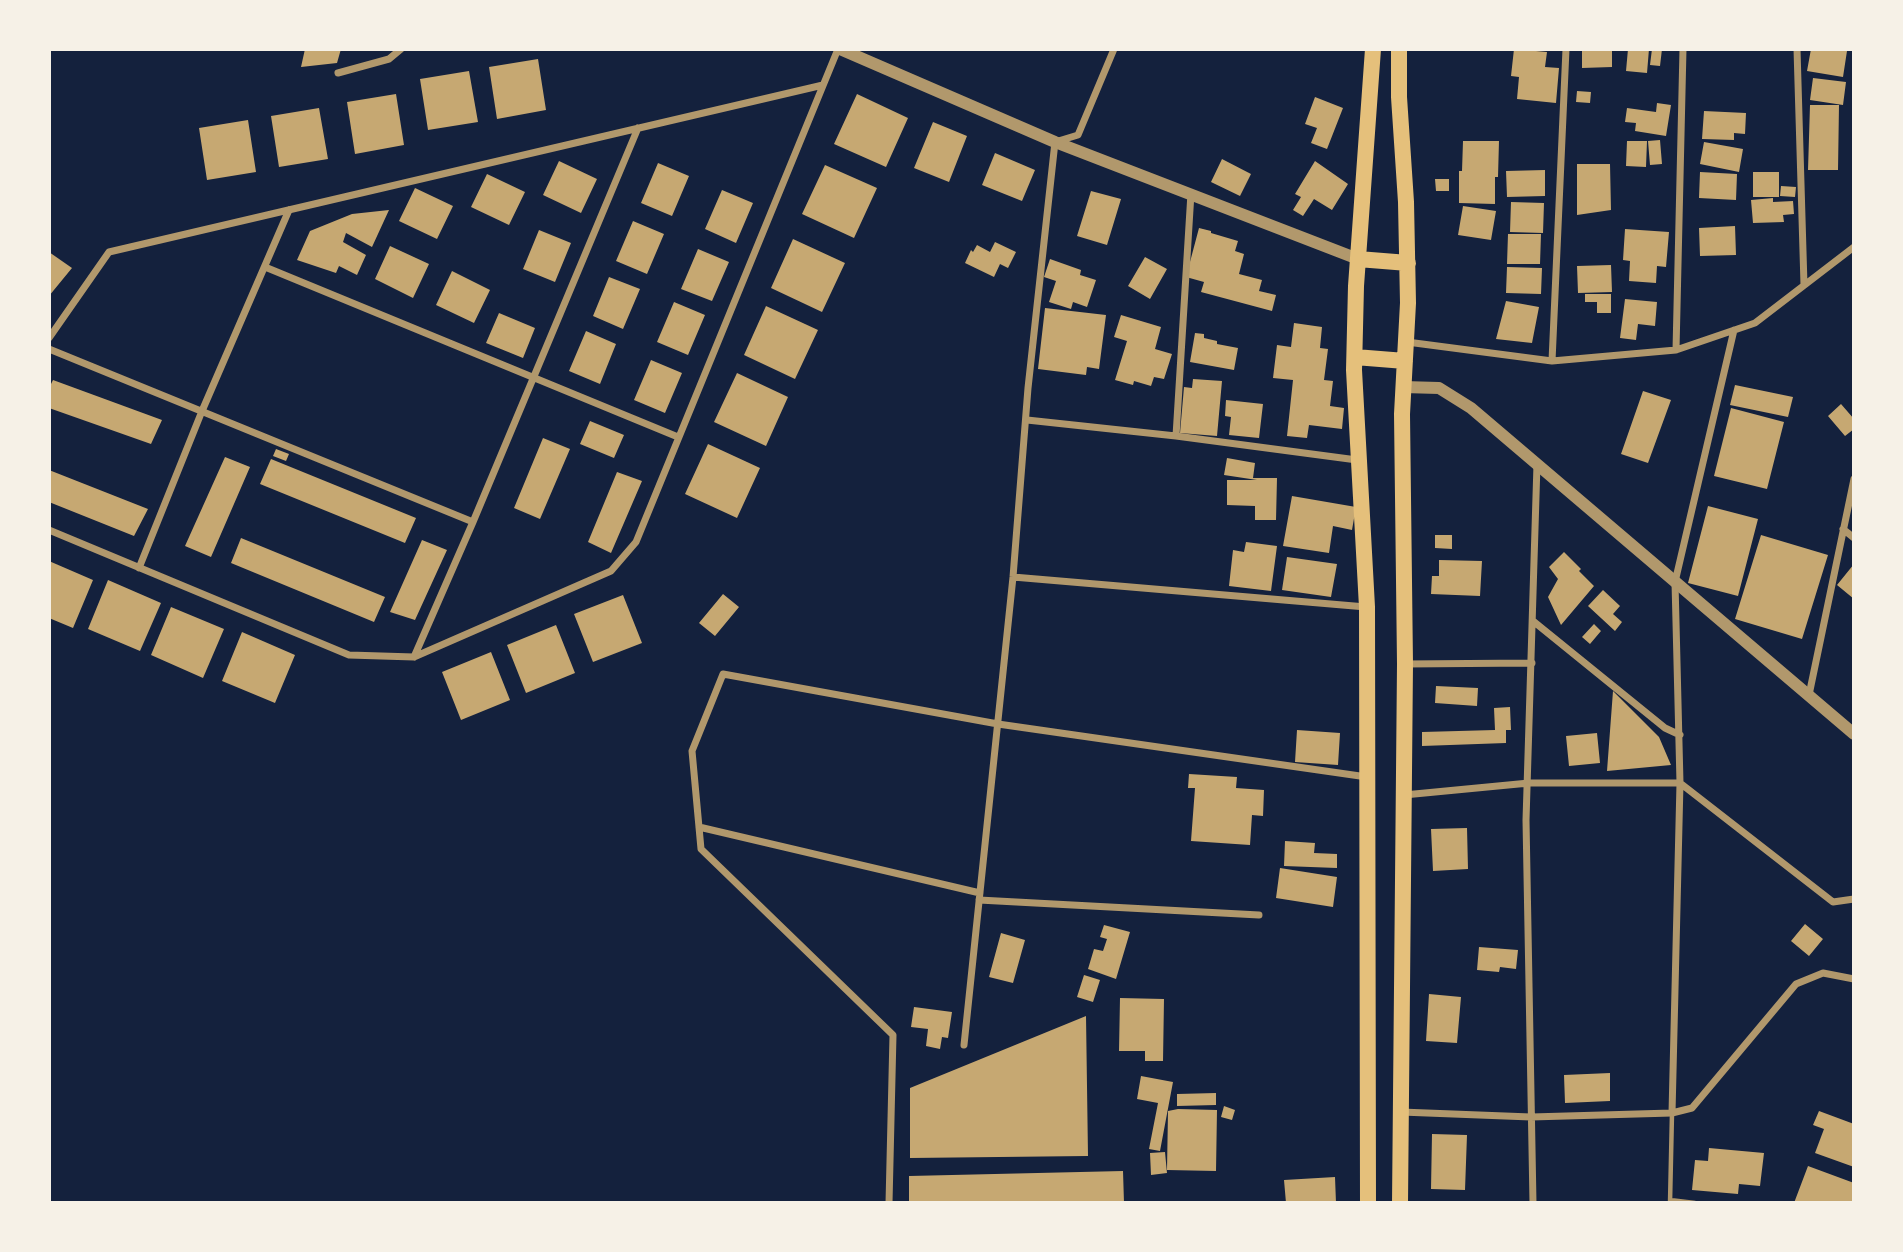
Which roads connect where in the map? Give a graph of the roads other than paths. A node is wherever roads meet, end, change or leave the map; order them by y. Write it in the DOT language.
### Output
graph roads {
  1 [pos="401,49"];
  2 [pos="839,49"];
  3 [pos="1114,49"];
  4 [pos="1373,49"];
  5 [pos="1399,49"];
  6 [pos="1566,49"];
  7 [pos="1682,49"];
  8 [pos="1797,49"];
  9 [pos="338,73"];
  10 [pos="823,85"];
  11 [pos="638,128"];
  12 [pos="1055,142"];
  13 [pos="1191,193"];
  14 [pos="289,210"];
  15 [pos="1854,247"];
  16 [pos="1358,259"];
  17 [pos="1408,263"];
  18 [pos="265,267"];
  19 [pos="1804,285"];
  20 [pos="1734,330"];
  21 [pos="49,338"];
  22 [pos="1406,342"];
  23 [pos="49,349"];
  24 [pos="1676,350"];
  25 [pos="1355,357"];
  26 [pos="1552,360"];
  27 [pos="1405,361"];
  28 [pos="534,377"];
  29 [pos="1404,387"];
  30 [pos="202,411"];
  31 [pos="1027,420"];
  32 [pos="1176,436"];
  33 [pos="678,437"];
  34 [pos="1358,460"];
  35 [pos="1537,464"];
  36 [pos="1854,479"];
  37 [pos="473,522"];
  38 [pos="1843,529"];
  39 [pos="49,530"];
  40 [pos="1854,538"];
  41 [pos="139,568"];
  42 [pos="1013,577"];
  43 [pos="1675,582"];
  44 [pos="1367,607"];
  45 [pos="1533,621"];
  46 [pos="414,657"];
  47 [pos="1532,663"];
  48 [pos="1405,664"];
  49 [pos="1809,695"];
  50 [pos="998,724"];
  51 [pos="1854,734"];
  52 [pos="1680,735"];
  53 [pos="1368,777"];
  54 [pos="1529,783"];
  55 [pos="1680,783"];
  56 [pos="1404,796"];
  57 [pos="699,827"];
  58 [pos="980,897"];
  59 [pos="1854,899"];
  60 [pos="1259,915"];
  61 [pos="1854,979"];
  62 [pos="964,1045"];
  63 [pos="1401,1112"];
  64 [pos="1672,1114"];
  65 [pos="1531,1117"];
  66 [pos="1670,1202"];
  67 [pos="889,1203"];
  68 [pos="1368,1203"];
  69 [pos="1400,1203"];
  70 [pos="1533,1203"];
  71 [pos="1695,1203"];
  1 -- 9 [label="street"];
  2 -- 10 [label="street"];
  2 -- 12 [label="street"];
  3 -- 12 [label="street"];
  4 -- 16 [label="main road"];
  5 -- 17 [label="main road"];
  6 -- 26 [label="street"];
  7 -- 24 [label="street"];
  8 -- 19 [label="street"];
  10 -- 11 [label="street"];
  10 -- 33 [label="street"];
  11 -- 14 [label="street"];
  11 -- 28 [label="street"];
  12 -- 13 [label="street"];
  12 -- 31 [label="street"];
  13 -- 16 [label="street"];
  13 -- 32 [label="street"];
  14 -- 18 [label="street"];
  14 -- 21 [label="street"];
  15 -- 19 [label="street"];
  16 -- 17 [label="main road"];
  16 -- 25 [label="main road"];
  17 -- 22 [label="main road"];
  18 -- 28 [label="street"];
  18 -- 30 [label="street"];
  19 -- 20 [label="street"];
  20 -- 24 [label="street"];
  20 -- 43 [label="street"];
  22 -- 26 [label="street"];
  22 -- 27 [label="main road"];
  23 -- 30 [label="street"];
  24 -- 26 [label="street"];
  25 -- 27 [label="main road"];
  25 -- 34 [label="main road"];
  27 -- 29 [label="main road"];
  28 -- 33 [label="street"];
  28 -- 37 [label="street"];
  29 -- 35 [label="street"];
  29 -- 48 [label="main road"];
  30 -- 37 [label="street"];
  30 -- 41 [label="street"];
  31 -- 32 [label="street"];
  31 -- 42 [label="street"];
  32 -- 34 [label="street"];
  33 -- 46 [label="street"];
  34 -- 44 [label="main road"];
  35 -- 43 [label="street"];
  35 -- 45 [label="street"];
  36 -- 38 [label="street"];
  37 -- 46 [label="street"];
  38 -- 40 [label="street"];
  38 -- 49 [label="street"];
  39 -- 41 [label="street"];
  41 -- 46 [label="street"];
  42 -- 44 [label="street"];
  42 -- 50 [label="street"];
  43 -- 49 [label="street"];
  43 -- 52 [label="street"];
  44 -- 53 [label="main road"];
  45 -- 47 [label="street"];
  45 -- 52 [label="street"];
  47 -- 48 [label="street"];
  47 -- 54 [label="street"];
  48 -- 56 [label="main road"];
  49 -- 51 [label="street"];
  50 -- 53 [label="street"];
  50 -- 57 [label="street"];
  50 -- 58 [label="street"];
  52 -- 55 [label="street"];
  53 -- 68 [label="main road"];
  54 -- 55 [label="street"];
  54 -- 56 [label="street"];
  54 -- 65 [label="street"];
  55 -- 59 [label="street"];
  55 -- 64 [label="street"];
  56 -- 63 [label="main road"];
  57 -- 58 [label="street"];
  57 -- 67 [label="street"];
  58 -- 60 [label="street"];
  58 -- 62 [label="street"];
  61 -- 64 [label="street"];
  63 -- 65 [label="street"];
  63 -- 69 [label="main road"];
  64 -- 65 [label="street"];
  64 -- 66 [label="lane"];
  65 -- 70 [label="street"];
  66 -- 71 [label="lane"];
}
